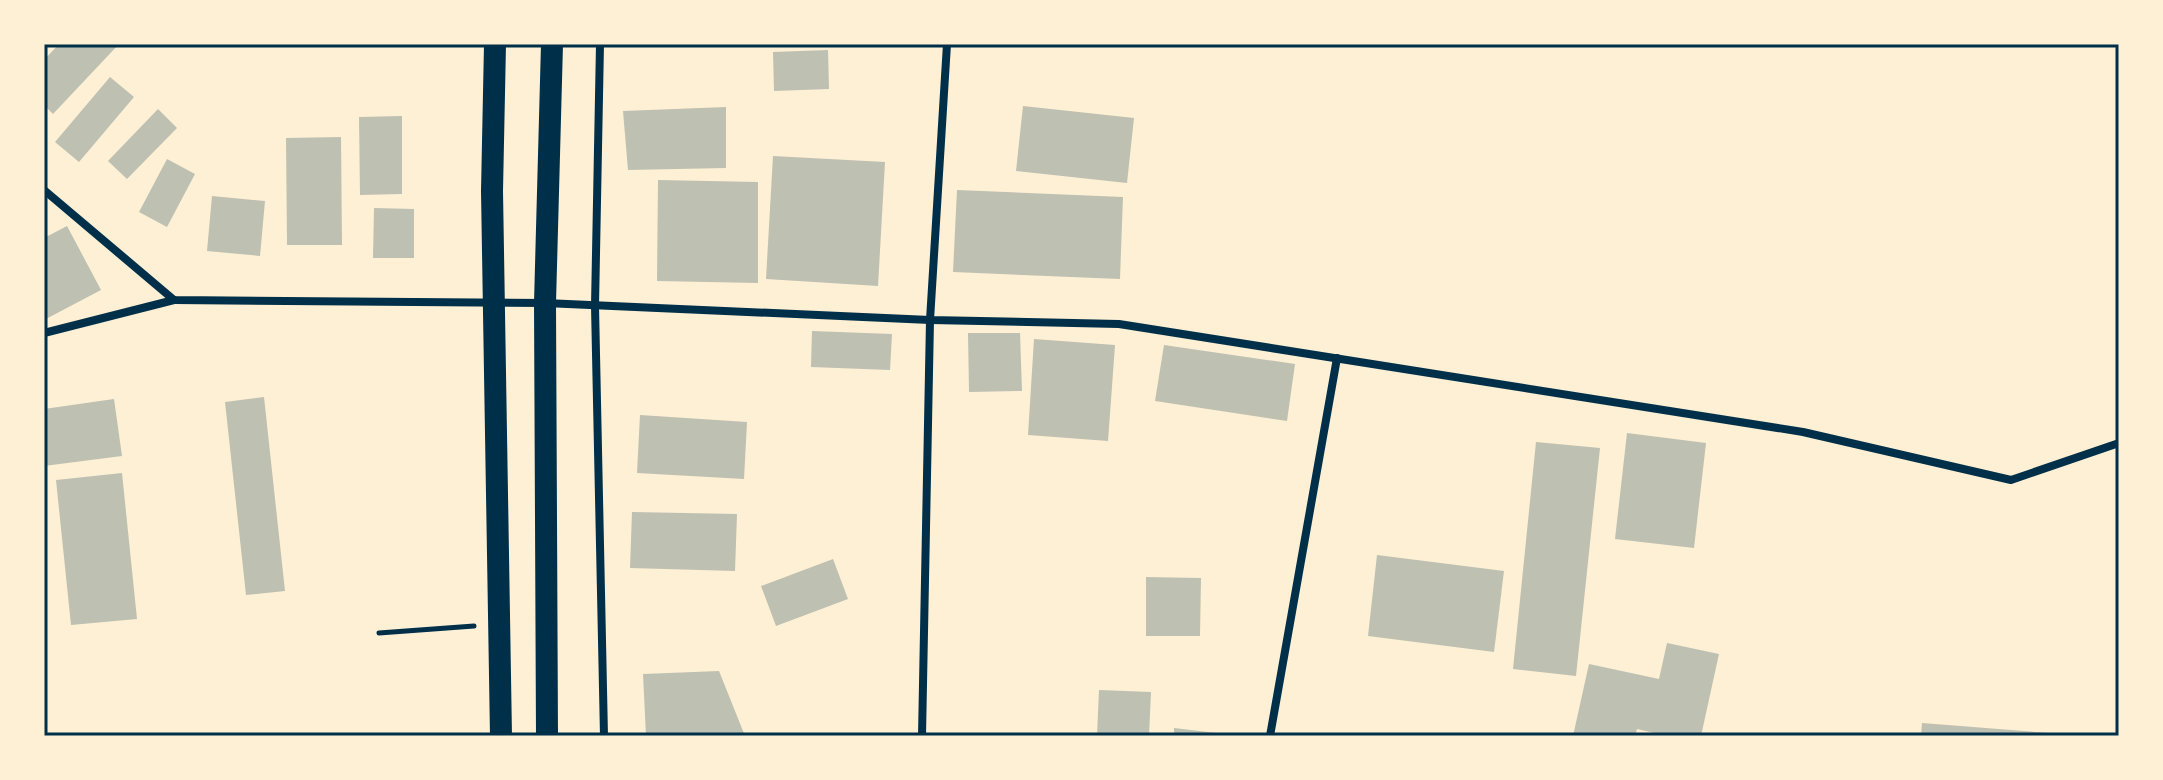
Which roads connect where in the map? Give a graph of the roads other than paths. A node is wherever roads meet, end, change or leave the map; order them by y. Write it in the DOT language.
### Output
graph roads {
  1 [pos="495,44"];
  2 [pos="552,44"];
  3 [pos="600,44"];
  4 [pos="947,44"];
  5 [pos="44,190"];
  6 [pos="174,300"];
  7 [pos="493,303"];
  8 [pos="545,303"];
  9 [pos="595,306"];
  10 [pos="930,320"];
  11 [pos="44,333"];
  12 [pos="1337,358"];
  13 [pos="2119,443"];
  14 [pos="501,736"];
  15 [pos="547,736"];
  16 [pos="604,736"];
  17 [pos="922,736"];
  18 [pos="1270,736"];
  1 -- 7 [label="highway"];
  2 -- 8 [label="highway"];
  3 -- 9 [label="street"];
  4 -- 10 [label="street"];
  5 -- 6 [label="street"];
  6 -- 7 [label="street"];
  6 -- 11 [label="street"];
  7 -- 8 [label="street"];
  7 -- 14 [label="highway"];
  8 -- 9 [label="street"];
  8 -- 15 [label="highway"];
  9 -- 10 [label="street"];
  9 -- 16 [label="street"];
  10 -- 12 [label="street"];
  10 -- 17 [label="street"];
  12 -- 13 [label="street"];
  12 -- 18 [label="street"];
}
